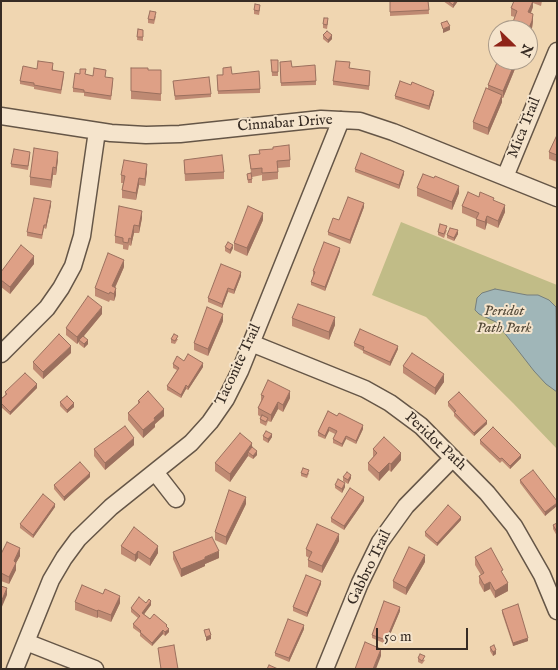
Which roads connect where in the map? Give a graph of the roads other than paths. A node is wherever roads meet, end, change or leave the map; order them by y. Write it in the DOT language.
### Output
graph roads {
  1 [pos="557,51"];
  2 [pos="1,116"];
  3 [pos="341,120"];
  4 [pos="97,131"];
  5 [pos="505,177"];
  6 [pos="557,198"];
  7 [pos="251,343"];
  8 [pos="1,354"];
  9 [pos="453,458"];
  10 [pos="155,472"];
  11 [pos="176,499"];
  12 [pos="557,612"];
  13 [pos="26,642"];
  14 [pos="15,669"];
  15 [pos="95,669"];
  16 [pos="326,669"];
  1 -- 5 [label="street, Mica Trail"];
  2 -- 4 [label="street, Cinnabar Drive"];
  3 -- 4 [label="street, Cinnabar Drive"];
  3 -- 5 [label="street, Cinnabar Drive"];
  3 -- 7 [label="street, Taconite Trail"];
  4 -- 8 [label="street"];
  5 -- 6 [label="street, Cinnabar Drive"];
  7 -- 9 [label="street, Peridot Path"];
  7 -- 10 [label="street, Taconite Trail"];
  9 -- 12 [label="street, Peridot Path"];
  9 -- 16 [label="street, Gabbro Trail"];
  10 -- 11 [label="street"];
  10 -- 13 [label="street, Taconite Trail"];
  13 -- 14 [label="street, Taconite Trail"];
  13 -- 15 [label="street"];
}
